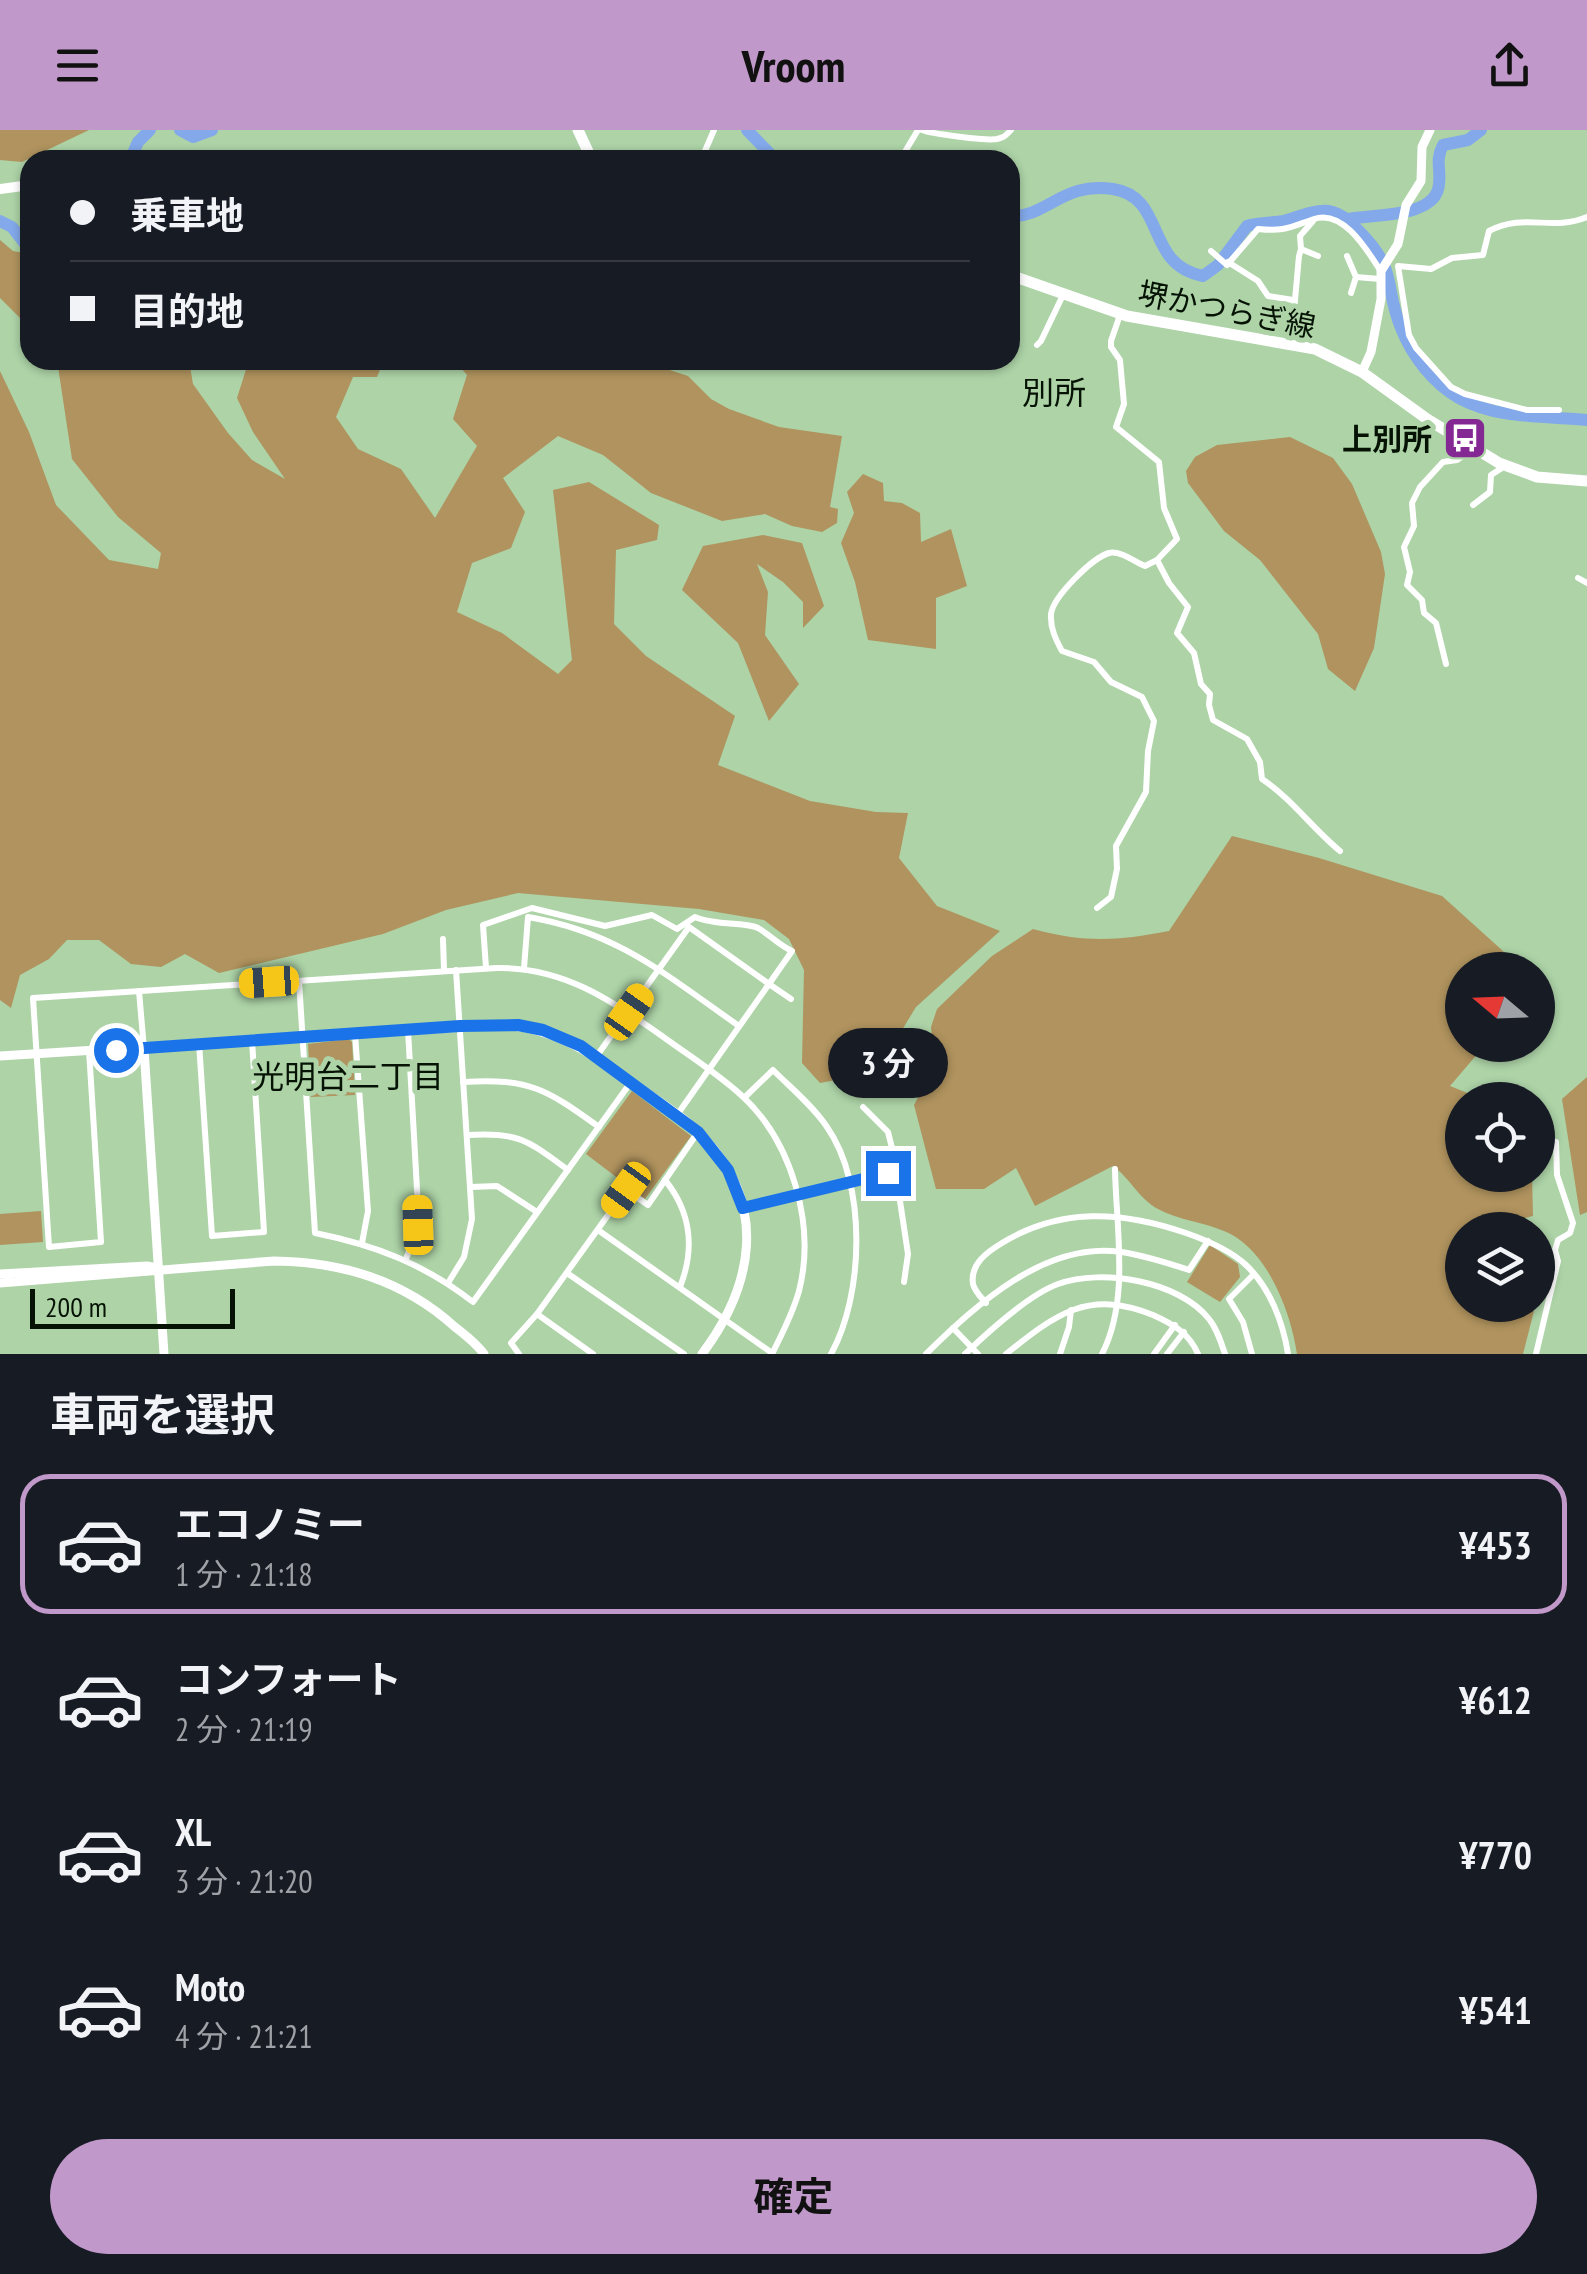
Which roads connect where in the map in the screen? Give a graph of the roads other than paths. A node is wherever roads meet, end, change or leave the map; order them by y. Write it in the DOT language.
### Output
graph roads {
  1 [pos="920,130"];
  2 [pos="1011,130"];
  3 [pos="1430,130"];
  4 [pos="1587,217"];
  5 [pos="1314,219"];
  6 [pos="1301,249"];
  7 [pos="1210,251"];
  8 [pos="1392,254"];
  9 [pos="1318,256"];
  10 [pos="1347,256"];
  11 [pos="1228,262"];
  12 [pos="1398,266"];
  13 [pos="1382,272"];
  14 [pos="1356,277"];
  15 [pos="1020,279"];
  16 [pos="1351,293"];
  17 [pos="1062,295"];
  18 [pos="1294,301"];
  19 [pos="1120,314"];
  20 [pos="1036,344"];
  21 [pos="1291,345"];
  22 [pos="1362,372"];
  23 [pos="1560,410"];
  24 [pos="1474,449"];
  25 [pos="1505,466"];
  26 [pos="1587,481"];
  27 [pos="1472,505"];
  28 [pos="1157,560"];
  29 [pos="1578,578"];
  30 [pos="1587,584"];
  31 [pos="1446,664"];
  32 [pos="1340,851"];
  33 [pos="1097,908"];
  34 [pos="443,939"];
  35 [pos="486,968"];
  36 [pos="524,968"];
  37 [pos="456,970"];
  38 [pos="658,970"];
  39 [pos="444,971"];
  40 [pos="299,980"];
  41 [pos="768,984"];
  42 [pos="139,991"];
  43 [pos="791,999"];
  44 [pos="629,1012"];
  45 [pos="460,1026"];
  46 [pos="738,1026"];
  47 [pos="408,1030"];
  48 [pos="355,1034"];
  49 [pos="302,1037"];
  50 [pos="252,1040"];
  51 [pos="198,1043"];
  52 [pos="144,1049"];
  53 [pos="89,1050"];
  54 [pos="36,1054"];
  55 [pos="0,1056"];
  56 [pos="596,1057"];
  57 [pos="708,1069"];
  58 [pos="463,1082"];
  59 [pos="631,1082"];
  60 [pos="744,1098"];
  61 [pos="863,1107"];
  62 [pos="677,1114"];
  63 [pos="599,1127"];
  64 [pos="698,1132"];
  65 [pos="468,1134"];
  66 [pos="1556,1142"];
  67 [pos="1115,1169"];
  68 [pos="568,1170"];
  69 [pos="898,1170"];
  70 [pos="666,1180"];
  71 [pos="850,1181"];
  72 [pos="470,1187"];
  73 [pos="798,1194"];
  74 [pos="743,1208"];
  75 [pos="538,1212"];
  76 [pos="1116,1215"];
  77 [pos="598,1230"];
  78 [pos="1208,1240"];
  79 [pos="362,1242"];
  80 [pos="1118,1251"];
  81 [pos="406,1259"];
  82 [pos="159,1269"];
  83 [pos="567,1273"];
  84 [pos="0,1274"];
  85 [pos="1253,1274"];
  86 [pos="1118,1277"];
  87 [pos="904,1282"];
  88 [pos="0,1283"];
  89 [pos="448,1283"];
  90 [pos="680,1287"];
  91 [pos="986,1303"];
  92 [pos="1116,1304"];
  93 [pos="1071,1310"];
  94 [pos="537,1314"];
  95 [pos="726,1321"];
  96 [pos="1175,1325"];
  97 [pos="952,1328"];
  98 [pos="1184,1332"];
  99 [pos="972,1352"];
  100 [pos="164,1354"];
  101 [pos="484,1354"];
  102 [pos="518,1354"];
  103 [pos="593,1354"];
  104 [pos="684,1354"];
  105 [pos="702,1354"];
  106 [pos="772,1354"];
  107 [pos="832,1354"];
  108 [pos="926,1354"];
  109 [pos="1006,1354"];
  110 [pos="1060,1354"];
  111 [pos="1102,1354"];
  112 [pos="1154,1354"];
  113 [pos="1167,1354"];
  114 [pos="1198,1354"];
  115 [pos="1226,1354"];
  116 [pos="1252,1354"];
  117 [pos="1288,1354"];
  118 [pos="1536,1354"];
  1 -- 2 [label="street"];
  3 -- 8 [label="street"];
  4 -- 12 [label="street"];
  5 -- 6 [label="street"];
  5 -- 11 [label="street"];
  5 -- 13 [label="street"];
  6 -- 9 [label="street"];
  6 -- 18 [label="street"];
  7 -- 11 [label="street"];
  8 -- 12 [label="street"];
  8 -- 13 [label="street"];
  10 -- 14 [label="street"];
  11 -- 18 [label="street"];
  12 -- 23 [label="street"];
  13 -- 14 [label="street"];
  13 -- 22 [label="street"];
  14 -- 16 [label="street"];
  15 -- 17 [label="main road, 堺かつらぎ線"];
  17 -- 19 [label="main road, 堺かつらぎ線"];
  17 -- 20 [label="street"];
  18 -- 21 [label="street"];
  19 -- 21 [label="main road, 堺かつらぎ線"];
  19 -- 28 [label="street"];
  21 -- 22 [label="main road, 堺かつらぎ線"];
  22 -- 24 [label="main road, 堺かつらぎ線"];
  24 -- 25 [label="main road, 堺かつらぎ線"];
  24 -- 31 [label="street"];
  25 -- 26 [label="main road, 堺かつらぎ線"];
  25 -- 27 [label="street"];
  28 -- 32 [label="street"];
  28 -- 33 [label="street"];
  29 -- 30 [label="street"];
  34 -- 39 [label="street"];
  35 -- 36 [label="street"];
  35 -- 37 [label="street"];
  35 -- 41 [label="street"];
  36 -- 38 [label="street"];
  36 -- 44 [label="street"];
  37 -- 39 [label="street"];
  37 -- 45 [label="street"];
  38 -- 41 [label="street"];
  38 -- 44 [label="street"];
  38 -- 46 [label="street"];
  39 -- 40 [label="street"];
  40 -- 42 [label="street"];
  40 -- 49 [label="street"];
  41 -- 43 [label="street"];
  41 -- 46 [label="street"];
  42 -- 52 [label="street"];
  42 -- 54 [label="street"];
  44 -- 56 [label="street"];
  44 -- 57 [label="street"];
  45 -- 47 [label="street"];
  45 -- 56 [label="street"];
  45 -- 58 [label="street"];
  46 -- 57 [label="street"];
  47 -- 48 [label="street"];
  47 -- 81 [label="street"];
  48 -- 49 [label="street"];
  48 -- 79 [label="street"];
  49 -- 50 [label="street"];
  49 -- 79 [label="street"];
  50 -- 51 [label="street"];
  50 -- 51 [label="street"];
  51 -- 52 [label="street"];
  52 -- 53 [label="street"];
  52 -- 82 [label="street"];
  53 -- 54 [label="street"];
  53 -- 54 [label="street"];
  54 -- 55 [label="street"];
  56 -- 59 [label="street"];
  57 -- 60 [label="street"];
  57 -- 62 [label="street"];
  58 -- 63 [label="street"];
  58 -- 65 [label="street"];
  59 -- 62 [label="street"];
  59 -- 63 [label="street"];
  60 -- 71 [label="street"];
  60 -- 73 [label="street"];
  61 -- 69 [label="street"];
  62 -- 64 [label="street"];
  63 -- 68 [label="street"];
  64 -- 70 [label="street"];
  64 -- 74 [label="street"];
  65 -- 68 [label="street"];
  65 -- 72 [label="street"];
  66 -- 118 [label="street"];
  67 -- 76 [label="street"];
  68 -- 75 [label="street"];
  69 -- 71 [label="street"];
  69 -- 87 [label="street"];
  70 -- 77 [label="street"];
  70 -- 90 [label="street"];
  71 -- 73 [label="street"];
  71 -- 107 [label="street"];
  72 -- 75 [label="street"];
  72 -- 89 [label="street"];
  73 -- 74 [label="street"];
  73 -- 106 [label="street"];
  74 -- 95 [label="street"];
  75 -- 89 [label="street"];
  76 -- 78 [label="street"];
  76 -- 80 [label="street"];
  76 -- 91 [label="street"];
  77 -- 83 [label="street"];
  77 -- 90 [label="street"];
  78 -- 80 [label="street"];
  78 -- 85 [label="street"];
  79 -- 81 [label="street"];
  80 -- 86 [label="street"];
  80 -- 91 [label="street"];
  81 -- 89 [label="street"];
  82 -- 84 [label="street"];
  82 -- 88 [label="street"];
  82 -- 100 [label="street"];
  82 -- 101 [label="street"];
  83 -- 94 [label="street"];
  83 -- 104 [label="street"];
  85 -- 116 [label="street"];
  85 -- 117 [label="street"];
  86 -- 92 [label="street"];
  86 -- 99 [label="street"];
  86 -- 115 [label="street"];
  90 -- 95 [label="street"];
  91 -- 97 [label="street"];
  92 -- 93 [label="street"];
  92 -- 96 [label="street"];
  92 -- 111 [label="street"];
  93 -- 109 [label="street"];
  93 -- 110 [label="street"];
  94 -- 102 [label="street"];
  94 -- 103 [label="street"];
  95 -- 105 [label="street"];
  95 -- 106 [label="street"];
  96 -- 98 [label="street"];
  96 -- 112 [label="street"];
  97 -- 99 [label="street"];
  97 -- 108 [label="street"];
  98 -- 113 [label="street"];
  98 -- 114 [label="street"];
}
